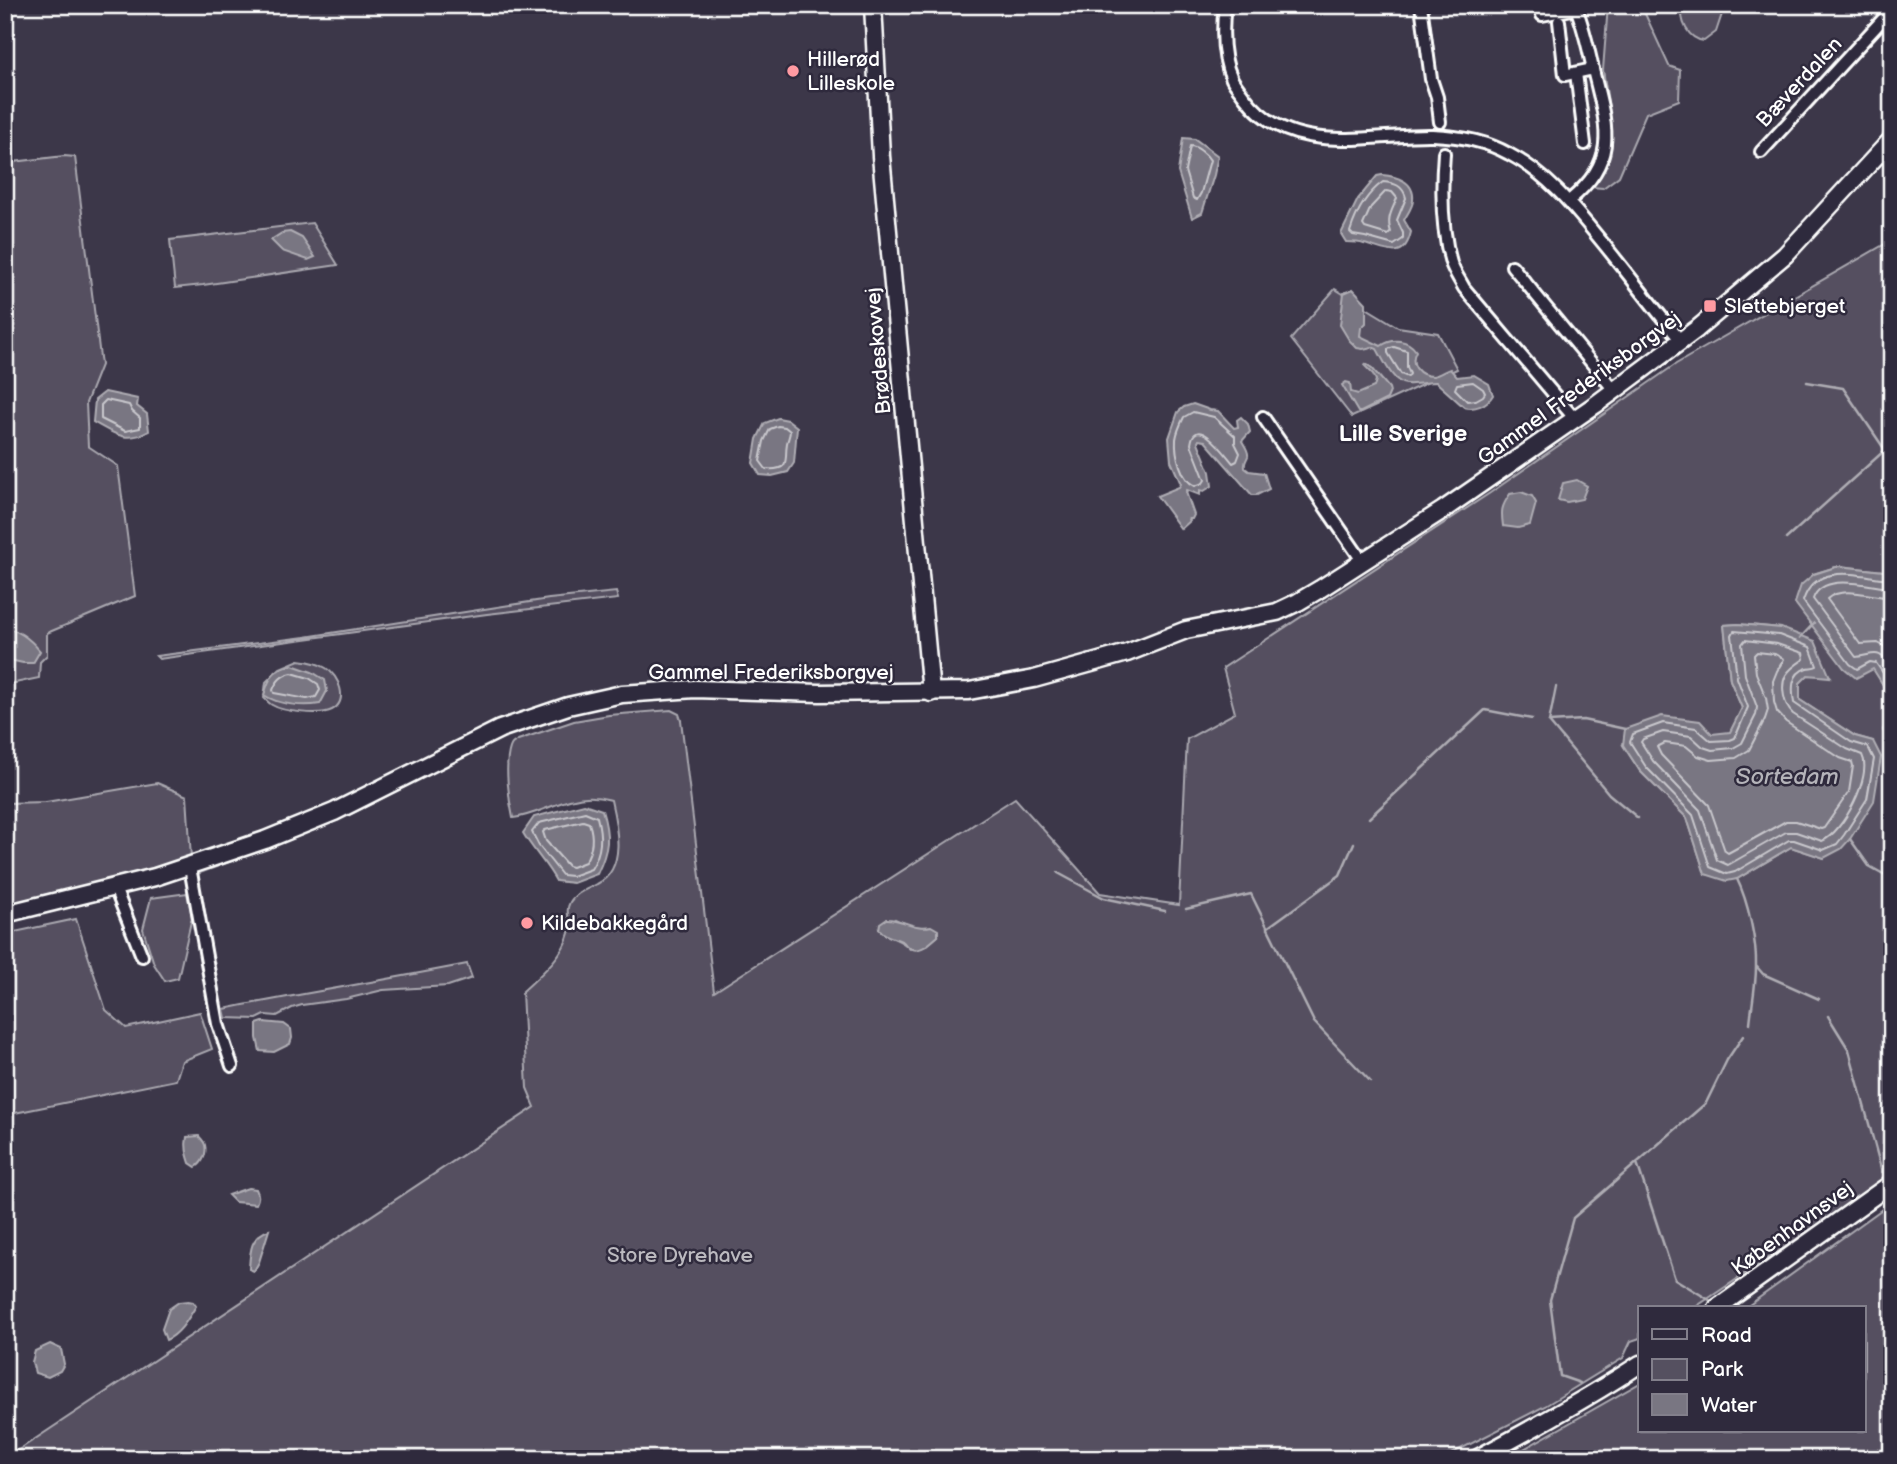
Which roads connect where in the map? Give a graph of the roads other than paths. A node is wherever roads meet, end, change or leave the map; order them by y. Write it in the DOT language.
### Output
graph roads {
  1 [pos="873,5"];
  2 [pos="1225,5"];
  3 [pos="1421,5"];
  4 [pos="1541,5"];
  5 [pos="1576,6"];
  6 [pos="1892,6"];
  7 [pos="1559,21"];
  8 [pos="1593,69"];
  9 [pos="1576,72"];
  10 [pos="1440,122"];
  11 [pos="1892,139"];
  12 [pos="1585,144"];
  13 [pos="1760,152"];
  14 [pos="1444,153"];
  15 [pos="1569,201"];
  16 [pos="1512,266"];
  17 [pos="1681,341"];
  18 [pos="1614,390"];
  19 [pos="1263,417"];
  20 [pos="1574,418"];
  21 [pos="1363,562"];
  22 [pos="930,693"];
  23 [pos="190,867"];
  24 [pos="115,888"];
  25 [pos="5,914"];
  26 [pos="142,956"];
  27 [pos="232,1066"];
  28 [pos="1892,1183"];
  29 [pos="1720,1306"];
  30 [pos="1638,1365"];
  31 [pos="1476,1459"];
  1 -- 22 [label="street, Brødeskovvej"];
  2 -- 15 [label="street"];
  3 -- 10 [label="street"];
  4 -- 5 [label="street"];
  5 -- 8 [label="street"];
  6 -- 13 [label="street, Bæverdalen"];
  7 -- 9 [label="street"];
  8 -- 9 [label="street"];
  8 -- 15 [label="street"];
  9 -- 12 [label="street"];
  11 -- 17 [label="street, Gammel Frederiksborgvej"];
  14 -- 20 [label="street"];
  15 -- 17 [label="street"];
  16 -- 18 [label="street"];
  17 -- 18 [label="street, Gammel Frederiksborgvej"];
  18 -- 20 [label="street, Gammel Frederiksborgvej"];
  19 -- 21 [label="street"];
  20 -- 21 [label="street, Gammel Frederiksborgvej"];
  21 -- 22 [label="street, Gammel Frederiksborgvej"];
  22 -- 23 [label="street, Gammel Frederiksborgvej"];
  23 -- 24 [label="street, Gammel Frederiksborgvej"];
  23 -- 27 [label="street"];
  24 -- 25 [label="street, Gammel Frederiksborgvej"];
  24 -- 26 [label="street"];
  28 -- 29 [label="street, Københavnsvej"];
  30 -- 31 [label="street"];
}
